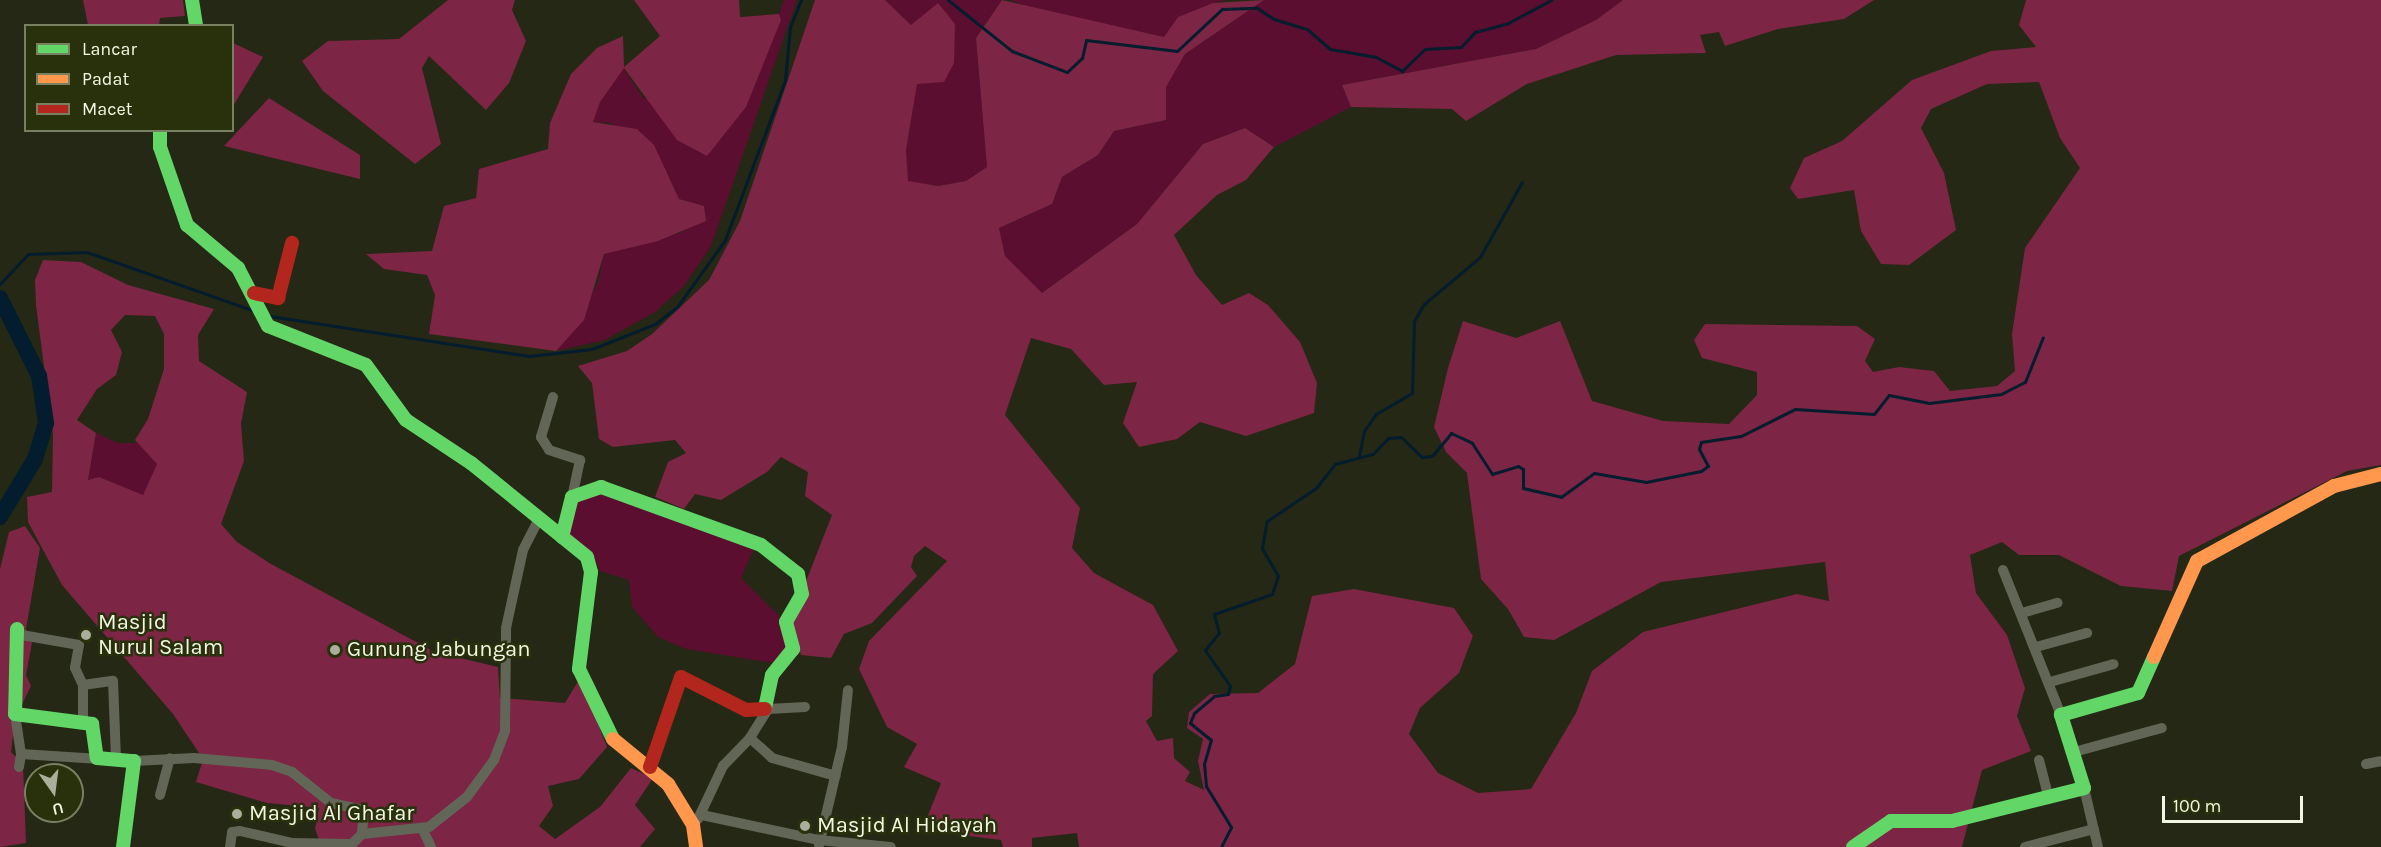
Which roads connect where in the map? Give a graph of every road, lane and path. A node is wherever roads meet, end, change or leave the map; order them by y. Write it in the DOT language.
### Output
graph roads {
  1 [pos="192,0"];
  2 [pos="196,24"];
  3 [pos="160,132"];
  4 [pos="292,243"];
  5 [pos="255,296"];
  6 [pos="553,397"];
  7 [pos="2381,474"];
  8 [pos="572,497"];
  9 [pos="538,520"];
  10 [pos="562,537"];
  11 [pos="2002,570"];
  12 [pos="2058,603"];
  13 [pos="2022,613"];
  14 [pos="17,631"];
  15 [pos="2087,633"];
  16 [pos="2036,647"];
  17 [pos="2114,664"];
  18 [pos="2050,682"];
  19 [pos="83,685"];
  20 [pos="848,690"];
  21 [pos="805,707"];
  22 [pos="768,709"];
  23 [pos="15,714"];
  24 [pos="2061,715"];
  25 [pos="83,723"];
  26 [pos="2162,728"];
  27 [pos="750,738"];
  28 [pos="2074,752"];
  29 [pos="21,754"];
  30 [pos="170,758"];
  31 [pos="100,759"];
  32 [pos="116,759"];
  33 [pos="2039,760"];
  34 [pos="134,761"];
  35 [pos="2381,762"];
  36 [pos="2366,764"];
  37 [pos="20,767"];
  38 [pos="650,767"];
  39 [pos="836,776"];
  40 [pos="2084,788"];
  41 [pos="160,795"];
  42 [pos="2049,799"];
  43 [pos="698,820"];
  44 [pos="2094,829"];
  45 [pos="423,830"];
  46 [pos="362,834"];
  47 [pos="2059,843"];
  48 [pos="819,844"];
  49 [pos="292,845"];
  50 [pos="349,846"];
  51 [pos="123,847"];
  52 [pos="230,847"];
  53 [pos="431,847"];
  54 [pos="696,847"];
  55 [pos="891,847"];
  56 [pos="1853,847"];
  57 [pos="2025,847"];
  58 [pos="2098,847"];
  1 -- 2 [label="street"];
  3 -- 5 [label="street"];
  4 -- 5 [label="street"];
  5 -- 9 [label="street"];
  6 -- 8 [label="street"];
  7 -- 24 [label="street"];
  8 -- 10 [label="street"];
  8 -- 22 [label="street"];
  9 -- 10 [label="street"];
  9 -- 45 [label="street"];
  10 -- 38 [label="street"];
  11 -- 13 [label="street"];
  12 -- 13 [label="street"];
  13 -- 16 [label="street"];
  14 -- 19 [label="street"];
  14 -- 23 [label="street"];
  15 -- 16 [label="street"];
  16 -- 18 [label="street"];
  17 -- 18 [label="street"];
  18 -- 24 [label="street"];
  19 -- 25 [label="street"];
  19 -- 32 [label="street"];
  20 -- 39 [label="street"];
  21 -- 22 [label="street"];
  22 -- 27 [label="street"];
  22 -- 38 [label="street"];
  23 -- 25 [label="street"];
  23 -- 29 [label="street"];
  24 -- 28 [label="street"];
  25 -- 31 [label="street"];
  26 -- 28 [label="street"];
  27 -- 39 [label="street"];
  27 -- 43 [label="street"];
  28 -- 40 [label="street"];
  29 -- 31 [label="street"];
  29 -- 37 [label="street"];
  30 -- 34 [label="street"];
  30 -- 41 [label="street"];
  30 -- 46 [label="street"];
  31 -- 32 [label="street"];
  32 -- 34 [label="street"];
  33 -- 42 [label="street"];
  34 -- 51 [label="street"];
  35 -- 36 [label="street"];
  38 -- 43 [label="street"];
  39 -- 48 [label="street"];
  40 -- 42 [label="street"];
  40 -- 44 [label="street"];
  42 -- 56 [label="street"];
  43 -- 48 [label="street"];
  43 -- 54 [label="street"];
  44 -- 47 [label="street"];
  44 -- 58 [label="street"];
  45 -- 46 [label="street"];
  45 -- 53 [label="street"];
  46 -- 50 [label="street"];
  47 -- 57 [label="street"];
  48 -- 55 [label="street"];
  49 -- 50 [label="street"];
  49 -- 52 [label="street"];
}
